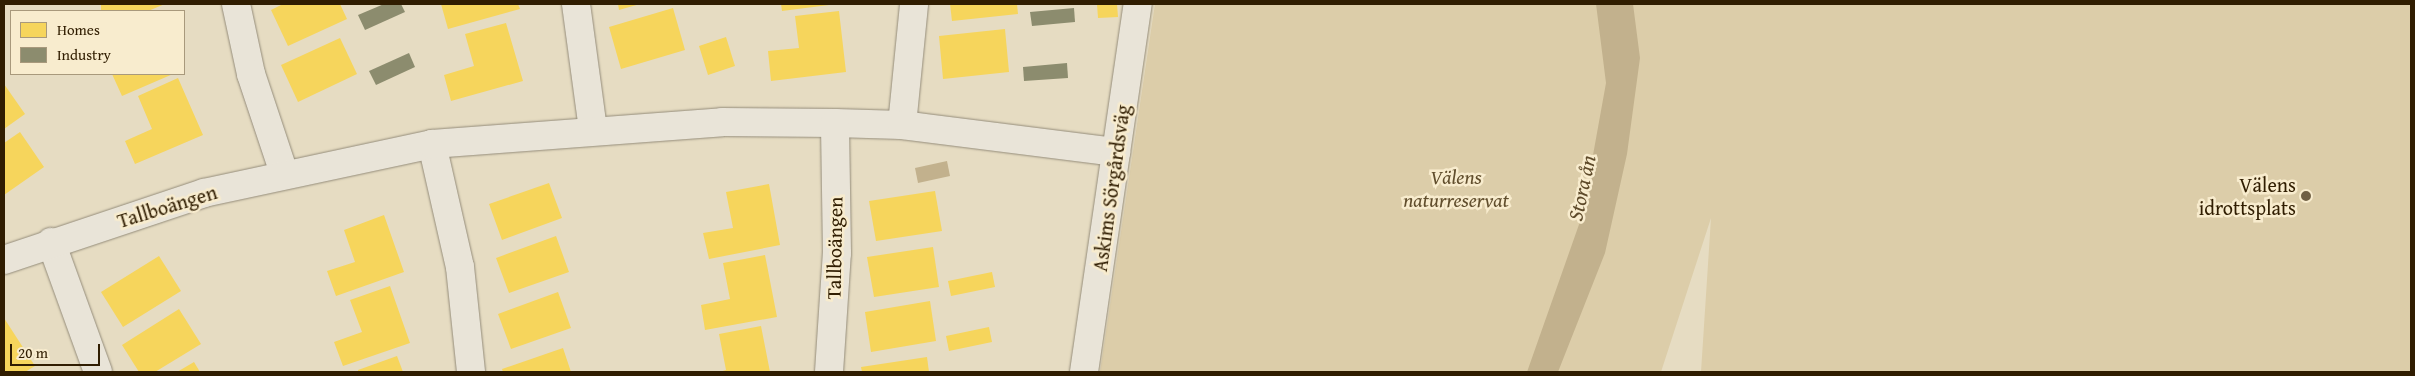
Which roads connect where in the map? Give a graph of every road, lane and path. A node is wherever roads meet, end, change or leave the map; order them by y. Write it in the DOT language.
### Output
graph roads {
  1 [pos="236,4"];
  2 [pos="576,4"];
  3 [pos="914,4"];
  4 [pos="1138,4"];
  5 [pos="834,123"];
  6 [pos="902,125"];
  7 [pos="593,129"];
  8 [pos="432,144"];
  9 [pos="1116,152"];
  10 [pos="284,173"];
  11 [pos="51,242"];
  12 [pos="4,260"];
  13 [pos="98,372"];
  14 [pos="472,372"];
  15 [pos="829,372"];
  16 [pos="1084,372"];
  1 -- 10 [label="street"];
  2 -- 7 [label="street"];
  3 -- 6 [label="street"];
  4 -- 9 [label="street, Askims Sörgårdsväg"];
  5 -- 6 [label="street, Tallboängen"];
  5 -- 7 [label="street, Tallboängen"];
  5 -- 15 [label="street, Tallboängen"];
  6 -- 9 [label="street, Tallboängen"];
  7 -- 8 [label="street, Tallboängen"];
  8 -- 10 [label="street, Tallboängen"];
  8 -- 14 [label="street"];
  9 -- 16 [label="street, Askims Sörgårdsväg"];
  10 -- 11 [label="street, Tallboängen"];
  11 -- 12 [label="street, Tallboängen"];
  11 -- 13 [label="street"];
}
